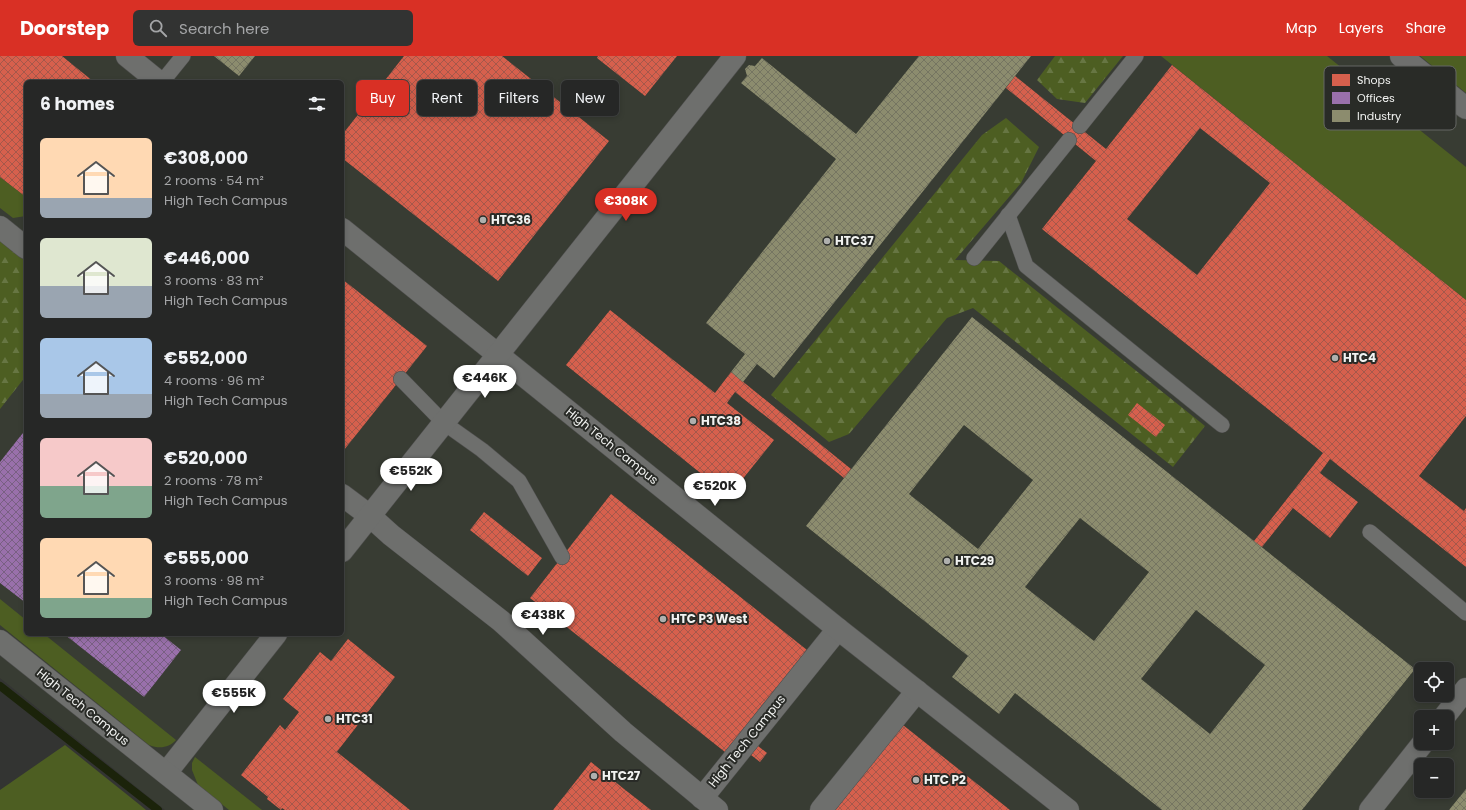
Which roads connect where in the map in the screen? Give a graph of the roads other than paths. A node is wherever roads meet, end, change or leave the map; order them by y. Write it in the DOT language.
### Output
graph roads {
  1 [pos="127,56"];
  2 [pos="183,56"];
  3 [pos="735,56"];
  4 [pos="1136,56"];
  5 [pos="1401,56"];
  6 [pos="1414,66"];
  7 [pos="157,80"];
  8 [pos="164,80"];
  9 [pos="1456,100"];
  10 [pos="1466,108"];
  11 [pos="1080,126"];
  12 [pos="1069,140"];
  13 [pos="1008,215"];
  14 [pos="0,227"];
  15 [pos="344,231"];
  16 [pos="24,246"];
  17 [pos="974,258"];
  18 [pos="498,355"];
  19 [pos="400,379"];
  20 [pos="444,423"];
  21 [pos="1222,425"];
  22 [pos="344,497"];
  23 [pos="370,516"];
  24 [pos="1370,532"];
  25 [pos="344,548"];
  26 [pos="562,557"];
  27 [pos="1466,613"];
  28 [pos="838,629"];
  29 [pos="274,636"];
  30 [pos="0,641"];
  31 [pos="1466,689"];
  32 [pos="917,691"];
  33 [pos="1450,710"];
  34 [pos="1417,750"];
  35 [pos="166,773"];
  36 [pos="710,804"];
  37 [pos="212,810"];
  38 [pos="821,810"];
  39 [pos="1068,810"];
  40 [pos="1370,810"];
  1 -- 7 [label="street"];
  2 -- 8 [label="lane"];
  3 -- 18 [label="street"];
  4 -- 11 [label="lane"];
  5 -- 6 [label="street"];
  9 -- 10 [label="street"];
  12 -- 13 [label="lane"];
  13 -- 17 [label="lane"];
  13 -- 21 [label="lane"];
  14 -- 16 [label="street"];
  15 -- 18 [label="street, High Tech Campus"];
  18 -- 20 [label="street"];
  18 -- 28 [label="street, High Tech Campus"];
  19 -- 20 [label="lane"];
  20 -- 23 [label="street"];
  20 -- 26 [label="lane"];
  22 -- 23 [label="street, High Tech Campus"];
  23 -- 25 [label="street"];
  23 -- 36 [label="street, High Tech Campus"];
  24 -- 27 [label="lane"];
  28 -- 32 [label="street, High Tech Campus"];
  28 -- 36 [label="street, High Tech Campus"];
  29 -- 35 [label="street"];
  30 -- 35 [label="street, High Tech Campus"];
  31 -- 33 [label="street"];
  32 -- 38 [label="street"];
  32 -- 39 [label="street, High Tech Campus"];
  34 -- 40 [label="street"];
  35 -- 37 [label="street, High Tech Campus"];
}
